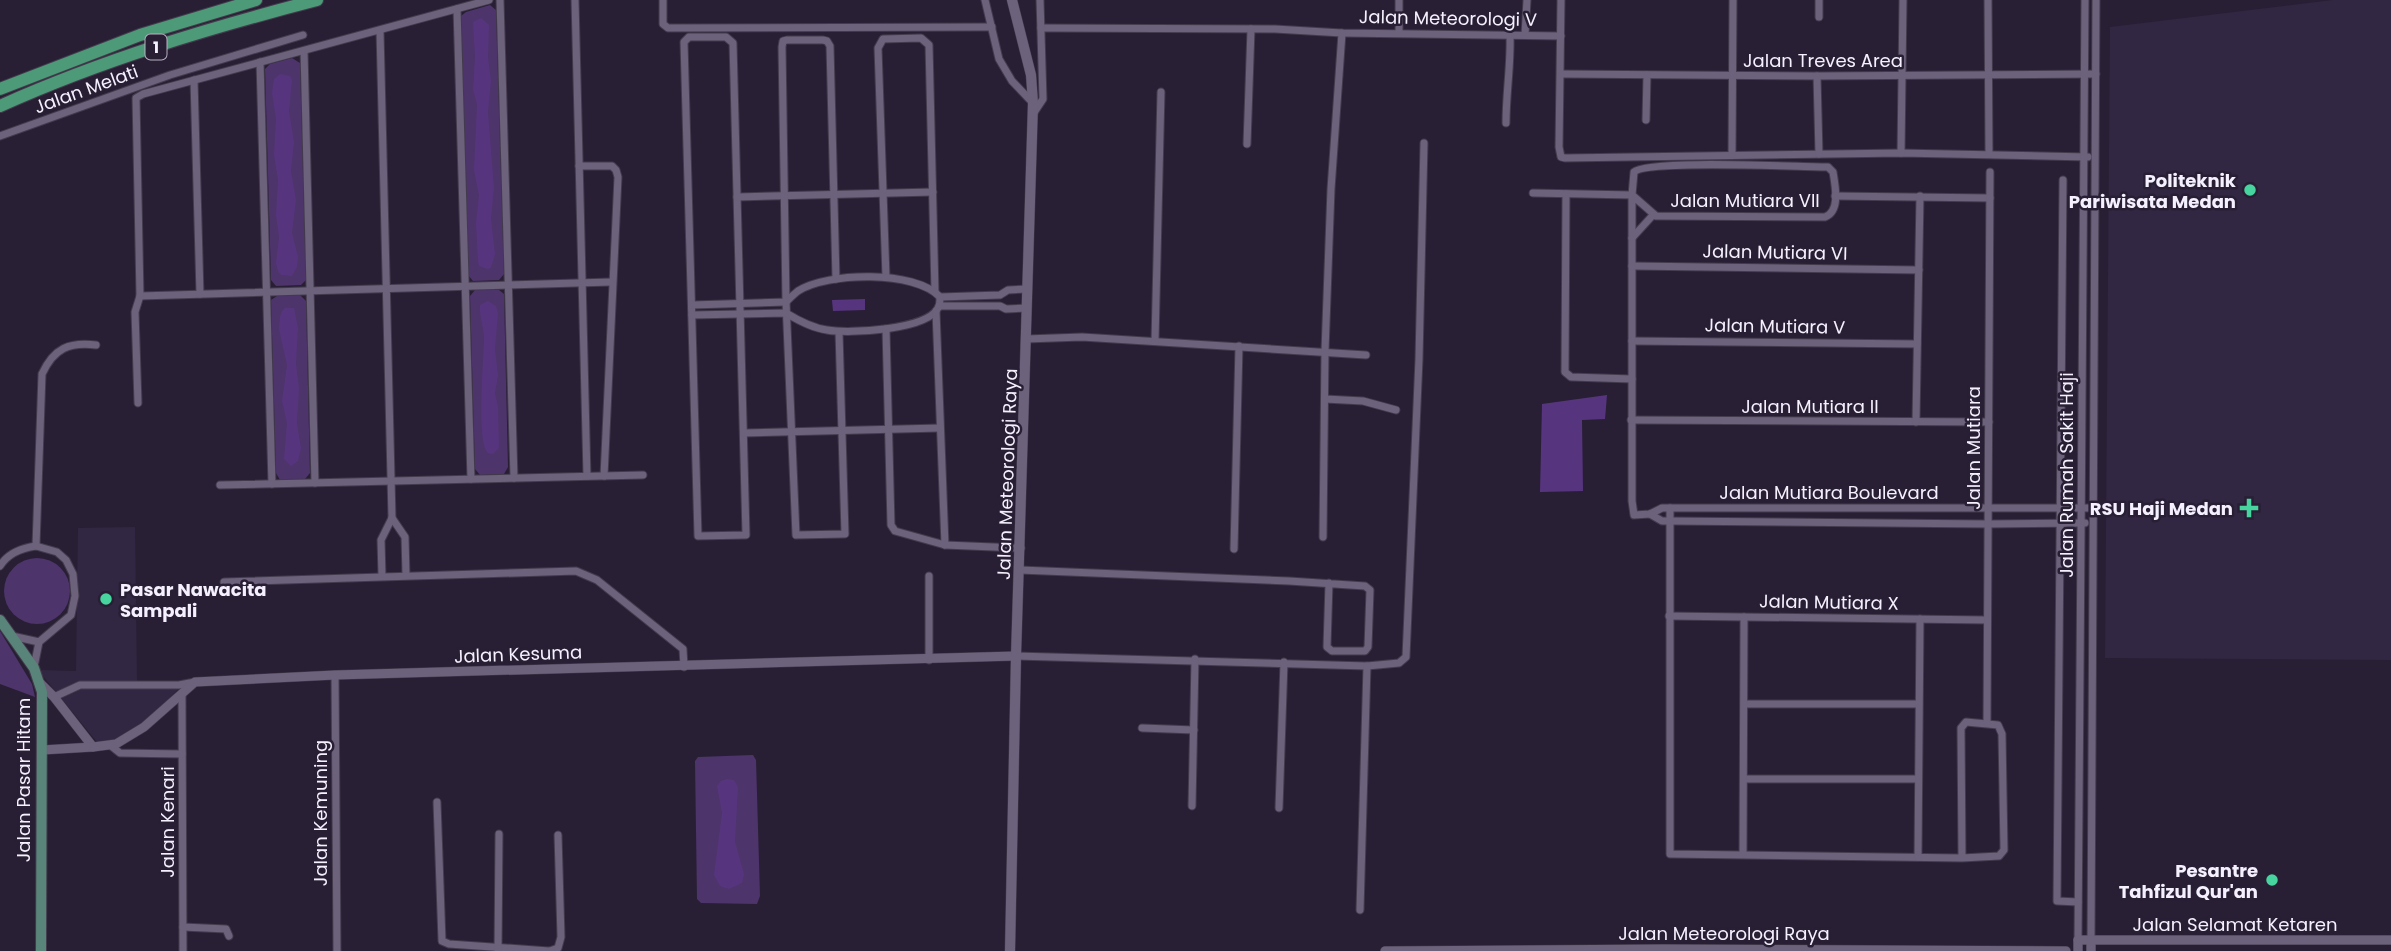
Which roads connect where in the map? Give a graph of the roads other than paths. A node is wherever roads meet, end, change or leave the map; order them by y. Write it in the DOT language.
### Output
graph roads {
  1 [pos="256,0"];
  2 [pos="317,0"];
  3 [pos="489,0"];
  4 [pos="500,0"];
  5 [pos="575,0"];
  6 [pos="663,0"];
  7 [pos="985,0"];
  8 [pos="1012,0"];
  9 [pos="1040,0"];
  10 [pos="1399,0"];
  11 [pos="1527,0"];
  12 [pos="1561,0"];
  13 [pos="1733,0"];
  14 [pos="1819,0"];
  15 [pos="1903,0"];
  16 [pos="1988,0"];
  17 [pos="2085,0"];
  18 [pos="2096,0"];
  19 [pos="457,9"];
  20 [pos="1819,17"];
  21 [pos="992,27"];
  22 [pos="1041,28"];
  23 [pos="1251,29"];
  24 [pos="380,31"];
  25 [pos="1342,33"];
  26 [pos="1398,33"];
  27 [pos="303,35"];
  28 [pos="1510,35"];
  29 [pos="1525,35"];
  30 [pos="1561,36"];
  31 [pos="2085,39"];
  32 [pos="2096,40"];
  33 [pos="304,51"];
  34 [pos="260,62"];
  35 [pos="1562,74"];
  36 [pos="2084,74"];
  37 [pos="2096,74"];
  38 [pos="1647,75"];
  39 [pos="1733,75"];
  40 [pos="1988,75"];
  41 [pos="1817,76"];
  42 [pos="1904,76"];
  43 [pos="194,80"];
  44 [pos="0,89"];
  45 [pos="1161,92"];
  46 [pos="0,106"];
  47 [pos="1033,108"];
  48 [pos="1646,120"];
  49 [pos="1506,123"];
  50 [pos="0,136"];
  51 [pos="1424,143"];
  52 [pos="1247,144"];
  53 [pos="1901,152"];
  54 [pos="1732,154"];
  55 [pos="1819,154"];
  56 [pos="1989,154"];
  57 [pos="2084,157"];
  58 [pos="2095,158"];
  59 [pos="579,166"];
  60 [pos="1990,172"];
  61 [pos="2063,180"];
  62 [pos="933,192"];
  63 [pos="883,193"];
  64 [pos="1533,193"];
  65 [pos="835,194"];
  66 [pos="1566,194"];
  67 [pos="785,195"];
  68 [pos="1632,195"];
  69 [pos="1835,196"];
  70 [pos="737,197"];
  71 [pos="1920,197"];
  72 [pos="1990,198"];
  73 [pos="1653,215"];
  74 [pos="1632,239"];
  75 [pos="1632,266"];
  76 [pos="1919,270"];
  77 [pos="886,277"];
  78 [pos="836,279"];
  79 [pos="582,282"];
  80 [pos="611,282"];
  81 [pos="508,285"];
  82 [pos="465,286"];
  83 [pos="387,288"];
  84 [pos="1027,289"];
  85 [pos="309,290"];
  86 [pos="266,292"];
  87 [pos="200,294"];
  88 [pos="937,295"];
  89 [pos="1000,295"];
  90 [pos="140,296"];
  91 [pos="786,302"];
  92 [pos="741,304"];
  93 [pos="692,305"];
  94 [pos="1000,306"];
  95 [pos="1027,308"];
  96 [pos="938,309"];
  97 [pos="786,313"];
  98 [pos="741,314"];
  99 [pos="692,315"];
  100 [pos="886,329"];
  101 [pos="839,332"];
  102 [pos="1026,338"];
  103 [pos="1155,341"];
  104 [pos="1632,341"];
  105 [pos="1917,344"];
  106 [pos="96,345"];
  107 [pos="1239,346"];
  108 [pos="1325,351"];
  109 [pos="1366,355"];
  110 [pos="1632,379"];
  111 [pos="1325,399"];
  112 [pos="138,403"];
  113 [pos="1396,410"];
  114 [pos="1631,420"];
  115 [pos="1916,422"];
  116 [pos="1989,422"];
  117 [pos="940,428"];
  118 [pos="888,429"];
  119 [pos="842,431"];
  120 [pos="792,432"];
  121 [pos="744,433"];
  122 [pos="643,475"];
  123 [pos="587,476"];
  124 [pos="604,476"];
  125 [pos="514,478"];
  126 [pos="471,479"];
  127 [pos="391,481"];
  128 [pos="315,483"];
  129 [pos="272,484"];
  130 [pos="220,485"];
  131 [pos="1988,507"];
  132 [pos="1670,508"];
  133 [pos="2060,508"];
  134 [pos="2081,508"];
  135 [pos="2094,508"];
  136 [pos="1650,514"];
  137 [pos="392,518"];
  138 [pos="1670,521"];
  139 [pos="2093,522"];
  140 [pos="2081,523"];
  141 [pos="1988,524"];
  142 [pos="2060,524"];
  143 [pos="1323,537"];
  144 [pos="945,545"];
  145 [pos="36,546"];
  146 [pos="1021,548"];
  147 [pos="1234,549"];
  148 [pos="0,566"];
  149 [pos="1020,570"];
  150 [pos="406,575"];
  151 [pos="382,576"];
  152 [pos="929,576"];
  153 [pos="224,582"];
  154 [pos="1329,583"];
  155 [pos="1669,616"];
  156 [pos="1744,617"];
  157 [pos="1920,619"];
  158 [pos="0,620"];
  159 [pos="1987,620"];
  160 [pos="11,635"];
  161 [pos="39,642"];
  162 [pos="1016,656"];
  163 [pos="1195,659"];
  164 [pos="929,660"];
  165 [pos="1284,662"];
  166 [pos="1367,666"];
  167 [pos="684,667"];
  168 [pos="34,668"];
  169 [pos="335,675"];
  170 [pos="195,682"];
  171 [pos="40,683"];
  172 [pos="182,694"];
  173 [pos="54,696"];
  174 [pos="1745,704"];
  175 [pos="1917,704"];
  176 [pos="1987,723"];
  177 [pos="1142,728"];
  178 [pos="1194,730"];
  179 [pos="110,746"];
  180 [pos="93,747"];
  181 [pos="42,750"];
  182 [pos="182,754"];
  183 [pos="1744,779"];
  184 [pos="1917,779"];
  185 [pos="437,802"];
  186 [pos="1192,806"];
  187 [pos="1279,808"];
  188 [pos="499,834"];
  189 [pos="558,835"];
  190 [pos="1744,854"];
  191 [pos="1918,857"];
  192 [pos="1962,858"];
  193 [pos="2078,902"];
  194 [pos="1360,910"];
  195 [pos="183,927"];
  196 [pos="229,936"];
  197 [pos="2078,940"];
  198 [pos="2091,940"];
  199 [pos="2348,940"];
  200 [pos="2391,940"];
  201 [pos="498,949"];
  202 [pos="41,951"];
  203 [pos="183,951"];
  204 [pos="337,951"];
  205 [pos="549,951"];
  206 [pos="1010,951"];
  207 [pos="1385,951"];
  208 [pos="2065,951"];
  209 [pos="2078,951"];
  210 [pos="2091,951"];
  211 [pos="2348,951"];
  1 -- 44 [label="highway, 1"];
  2 -- 46 [label="highway, 1"];
  3 -- 19 [label="street"];
  4 -- 81 [label="street"];
  5 -- 59 [label="street"];
  6 -- 21 [label="street"];
  7 -- 21 [label="street"];
  8 -- 47 [label="main road, Jalan Meteorologi Raya"];
  9 -- 22 [label="street"];
  10 -- 26 [label="street"];
  11 -- 29 [label="street"];
  12 -- 30 [label="street"];
  13 -- 39 [label="street"];
  14 -- 20 [label="street"];
  15 -- 42 [label="street"];
  16 -- 40 [label="street"];
  17 -- 31 [label="street, Jalan Rumah Sakit Haji"];
  18 -- 32 [label="street, Jalan Rumah Sakit Haji"];
  19 -- 24 [label="street"];
  19 -- 82 [label="street"];
  21 -- 47 [label="street"];
  22 -- 23 [label="street, Jalan Meteorologi V"];
  22 -- 47 [label="street"];
  23 -- 25 [label="street, Jalan Meteorologi V"];
  23 -- 52 [label="street"];
  24 -- 33 [label="street"];
  24 -- 83 [label="street"];
  25 -- 26 [label="street, Jalan Meteorologi V"];
  25 -- 108 [label="street"];
  26 -- 28 [label="street, Jalan Meteorologi V"];
  27 -- 50 [label="street, Jalan Melati"];
  28 -- 29 [label="street, Jalan Meteorologi V"];
  28 -- 49 [label="street"];
  29 -- 30 [label="street, Jalan Meteorologi V"];
  30 -- 35 [label="street"];
  31 -- 32 [label="street"];
  31 -- 36 [label="street, Jalan Rumah Sakit Haji"];
  32 -- 37 [label="street, Jalan Rumah Sakit Haji"];
  33 -- 34 [label="street"];
  33 -- 85 [label="street"];
  34 -- 43 [label="street"];
  34 -- 86 [label="street"];
  35 -- 38 [label="street, Jalan Treves Area"];
  35 -- 54 [label="street"];
  36 -- 37 [label="street, Jalan Treves Area"];
  36 -- 40 [label="street, Jalan Treves Area"];
  36 -- 57 [label="street, Jalan Rumah Sakit Haji"];
  37 -- 58 [label="street, Jalan Rumah Sakit Haji"];
  38 -- 39 [label="street, Jalan Treves Area"];
  38 -- 48 [label="street"];
  39 -- 41 [label="street, Jalan Treves Area"];
  39 -- 54 [label="street"];
  40 -- 42 [label="street, Jalan Treves Area"];
  40 -- 56 [label="street"];
  41 -- 42 [label="street, Jalan Treves Area"];
  41 -- 55 [label="street"];
  42 -- 53 [label="street"];
  43 -- 87 [label="street"];
  43 -- 90 [label="street"];
  45 -- 103 [label="street"];
  47 -- 84 [label="main road, Jalan Meteorologi Raya"];
  51 -- 166 [label="street"];
  53 -- 55 [label="street"];
  53 -- 56 [label="street"];
  54 -- 55 [label="street"];
  56 -- 57 [label="street"];
  57 -- 58 [label="street"];
  57 -- 134 [label="street, Jalan Rumah Sakit Haji"];
  58 -- 135 [label="street, Jalan Rumah Sakit Haji"];
  59 -- 79 [label="street"];
  59 -- 80 [label="street"];
  60 -- 72 [label="street, Jalan Mutiara"];
  61 -- 133 [label="street"];
  62 -- 63 [label="street"];
  62 -- 63 [label="street"];
  62 -- 88 [label="street"];
  63 -- 65 [label="street"];
  63 -- 77 [label="street"];
  64 -- 66 [label="street"];
  65 -- 67 [label="street"];
  65 -- 67 [label="street"];
  65 -- 78 [label="street"];
  66 -- 68 [label="street"];
  66 -- 110 [label="street"];
  67 -- 70 [label="street"];
  67 -- 91 [label="street"];
  68 -- 69 [label="street"];
  68 -- 73 [label="street, Jalan Mutiara VII"];
  68 -- 74 [label="street"];
  69 -- 71 [label="street, Jalan Mutiara VII"];
  69 -- 73 [label="street, Jalan Mutiara VII"];
  70 -- 92 [label="street"];
  70 -- 93 [label="street"];
  71 -- 72 [label="street, Jalan Mutiara VII"];
  71 -- 76 [label="street"];
  72 -- 116 [label="street, Jalan Mutiara"];
  73 -- 74 [label="street, Jalan Mutiara VII"];
  74 -- 75 [label="street"];
  75 -- 76 [label="street, Jalan Mutiara VI"];
  75 -- 104 [label="street"];
  76 -- 105 [label="street"];
  77 -- 78 [label="street"];
  77 -- 88 [label="street"];
  78 -- 91 [label="street"];
  79 -- 80 [label="street"];
  79 -- 81 [label="street"];
  79 -- 123 [label="street"];
  80 -- 124 [label="street"];
  81 -- 82 [label="street"];
  81 -- 125 [label="street"];
  82 -- 83 [label="street"];
  82 -- 126 [label="street"];
  83 -- 85 [label="street"];
  83 -- 127 [label="street"];
  84 -- 89 [label="street"];
  84 -- 95 [label="main road, Jalan Meteorologi Raya"];
  85 -- 86 [label="street"];
  85 -- 128 [label="street"];
  86 -- 87 [label="street"];
  86 -- 129 [label="street"];
  87 -- 90 [label="street"];
  88 -- 89 [label="street"];
  88 -- 96 [label="street"];
  89 -- 94 [label="street"];
  90 -- 112 [label="street"];
  91 -- 92 [label="street"];
  91 -- 97 [label="street"];
  92 -- 93 [label="street"];
  92 -- 98 [label="street"];
  93 -- 99 [label="street"];
  94 -- 95 [label="street"];
  94 -- 96 [label="street"];
  95 -- 102 [label="main road, Jalan Meteorologi Raya"];
  96 -- 100 [label="street"];
  96 -- 117 [label="street"];
  97 -- 98 [label="street"];
  97 -- 101 [label="street"];
  97 -- 120 [label="street"];
  98 -- 99 [label="street"];
  98 -- 121 [label="street"];
  99 -- 121 [label="street"];
  100 -- 101 [label="street"];
  100 -- 118 [label="street"];
  101 -- 119 [label="street"];
  102 -- 103 [label="street"];
  102 -- 146 [label="main road, Jalan Meteorologi Raya"];
  103 -- 107 [label="street"];
  104 -- 105 [label="street, Jalan Mutiara V"];
  104 -- 110 [label="street"];
  105 -- 115 [label="street"];
  106 -- 145 [label="street"];
  107 -- 108 [label="street"];
  107 -- 147 [label="street"];
  108 -- 109 [label="street"];
  108 -- 111 [label="street"];
  110 -- 114 [label="street"];
  111 -- 113 [label="street"];
  111 -- 143 [label="street"];
  114 -- 115 [label="street, Jalan Mutiara II"];
  114 -- 136 [label="street, Jalan Mutiara Boulevard"];
  115 -- 116 [label="street, Jalan Mutiara II"];
  116 -- 131 [label="street, Jalan Mutiara"];
  117 -- 118 [label="street"];
  117 -- 144 [label="street"];
  118 -- 119 [label="street"];
  118 -- 144 [label="street"];
  119 -- 120 [label="street"];
  119 -- 120 [label="street"];
  120 -- 121 [label="street"];
  122 -- 124 [label="street"];
  123 -- 124 [label="street"];
  123 -- 125 [label="street"];
  125 -- 126 [label="street"];
  126 -- 127 [label="street"];
  127 -- 128 [label="street"];
  127 -- 137 [label="street"];
  128 -- 129 [label="street"];
  129 -- 130 [label="street"];
  131 -- 132 [label="street, Jalan Mutiara Boulevard"];
  131 -- 133 [label="street, Jalan Mutiara Boulevard"];
  131 -- 141 [label="street, Jalan Mutiara"];
  132 -- 136 [label="street, Jalan Mutiara Boulevard"];
  132 -- 138 [label="street"];
  133 -- 134 [label="street, Jalan Mutiara Boulevard"];
  133 -- 142 [label="street"];
  134 -- 135 [label="street, Jalan Mutiara Boulevard"];
  134 -- 140 [label="street, Jalan Rumah Sakit Haji"];
  135 -- 139 [label="street, Jalan Rumah Sakit Haji"];
  136 -- 138 [label="street, Jalan Mutiara Boulevard"];
  137 -- 150 [label="street"];
  137 -- 151 [label="street"];
  138 -- 141 [label="street, Jalan Mutiara Boulevard"];
  138 -- 155 [label="street"];
  139 -- 140 [label="street, Jalan Mutiara Boulevard"];
  139 -- 198 [label="street, Jalan Rumah Sakit Haji"];
  140 -- 142 [label="street, Jalan Mutiara Boulevard"];
  140 -- 193 [label="street, Jalan Rumah Sakit Haji"];
  141 -- 142 [label="street, Jalan Mutiara Boulevard"];
  141 -- 159 [label="street, Jalan Mutiara"];
  142 -- 193 [label="street"];
  144 -- 146 [label="street"];
  145 -- 148 [label="street"];
  145 -- 161 [label="street"];
  146 -- 149 [label="main road, Jalan Meteorologi Raya"];
  149 -- 154 [label="street"];
  149 -- 162 [label="main road, Jalan Meteorologi Raya"];
  150 -- 151 [label="street"];
  150 -- 167 [label="street"];
  151 -- 153 [label="street"];
  152 -- 164 [label="street"];
  154 -- 154 [label="street"];
  155 -- 156 [label="street, Jalan Mutiara X"];
  155 -- 190 [label="street"];
  156 -- 157 [label="street, Jalan Mutiara X"];
  156 -- 174 [label="street"];
  157 -- 159 [label="street, Jalan Mutiara X"];
  157 -- 175 [label="street"];
  158 -- 160 [label="main road, Jalan Pasar Hitam"];
  159 -- 176 [label="street, Jalan Mutiara"];
  160 -- 161 [label="street"];
  160 -- 168 [label="main road, Jalan Pasar Hitam"];
  161 -- 168 [label="street"];
  162 -- 163 [label="street"];
  162 -- 164 [label="street, Jalan Kesuma"];
  162 -- 206 [label="main road, Jalan Meteorologi Raya"];
  163 -- 165 [label="street"];
  163 -- 178 [label="street"];
  164 -- 167 [label="street, Jalan Kesuma"];
  165 -- 166 [label="street"];
  165 -- 187 [label="street"];
  166 -- 194 [label="street"];
  167 -- 169 [label="street, Jalan Kesuma"];
  168 -- 171 [label="main road, Jalan Pasar Hitam"];
  169 -- 170 [label="street, Jalan Kesuma"];
  169 -- 204 [label="street, Jalan Kemuning"];
  170 -- 172 [label="street"];
  170 -- 173 [label="street"];
  171 -- 173 [label="street"];
  171 -- 181 [label="main road, Jalan Pasar Hitam"];
  172 -- 179 [label="street"];
  172 -- 182 [label="street, Jalan Kenari"];
  173 -- 180 [label="street"];
  174 -- 175 [label="street"];
  174 -- 183 [label="street"];
  175 -- 184 [label="street"];
  176 -- 192 [label="street"];
  176 -- 192 [label="street"];
  177 -- 178 [label="street"];
  178 -- 186 [label="street"];
  179 -- 180 [label="street"];
  179 -- 182 [label="street"];
  180 -- 181 [label="street"];
  181 -- 202 [label="main road, Jalan Pasar Hitam"];
  182 -- 195 [label="street, Jalan Kenari"];
  183 -- 184 [label="street"];
  183 -- 190 [label="street"];
  184 -- 191 [label="street"];
  185 -- 201 [label="street"];
  188 -- 201 [label="street"];
  189 -- 205 [label="street"];
  190 -- 191 [label="street"];
  191 -- 192 [label="street"];
  193 -- 197 [label="street, Jalan Rumah Sakit Haji"];
  195 -- 196 [label="street"];
  195 -- 203 [label="street, Jalan Kenari"];
  197 -- 198 [label="street, Jalan Selamat Ketaren"];
  197 -- 208 [label="street, Jalan Meteorologi Raya"];
  197 -- 209 [label="street, Jalan Rumah Sakit Haji"];
  198 -- 199 [label="street, Jalan Selamat Ketaren"];
  198 -- 210 [label="street, Jalan Rumah Sakit Haji"];
  199 -- 200 [label="street, Jalan Selamat Ketaren"];
  199 -- 211 [label="street"];
  201 -- 205 [label="street"];
  207 -- 208 [label="street, Jalan Meteorologi Raya"];
}
